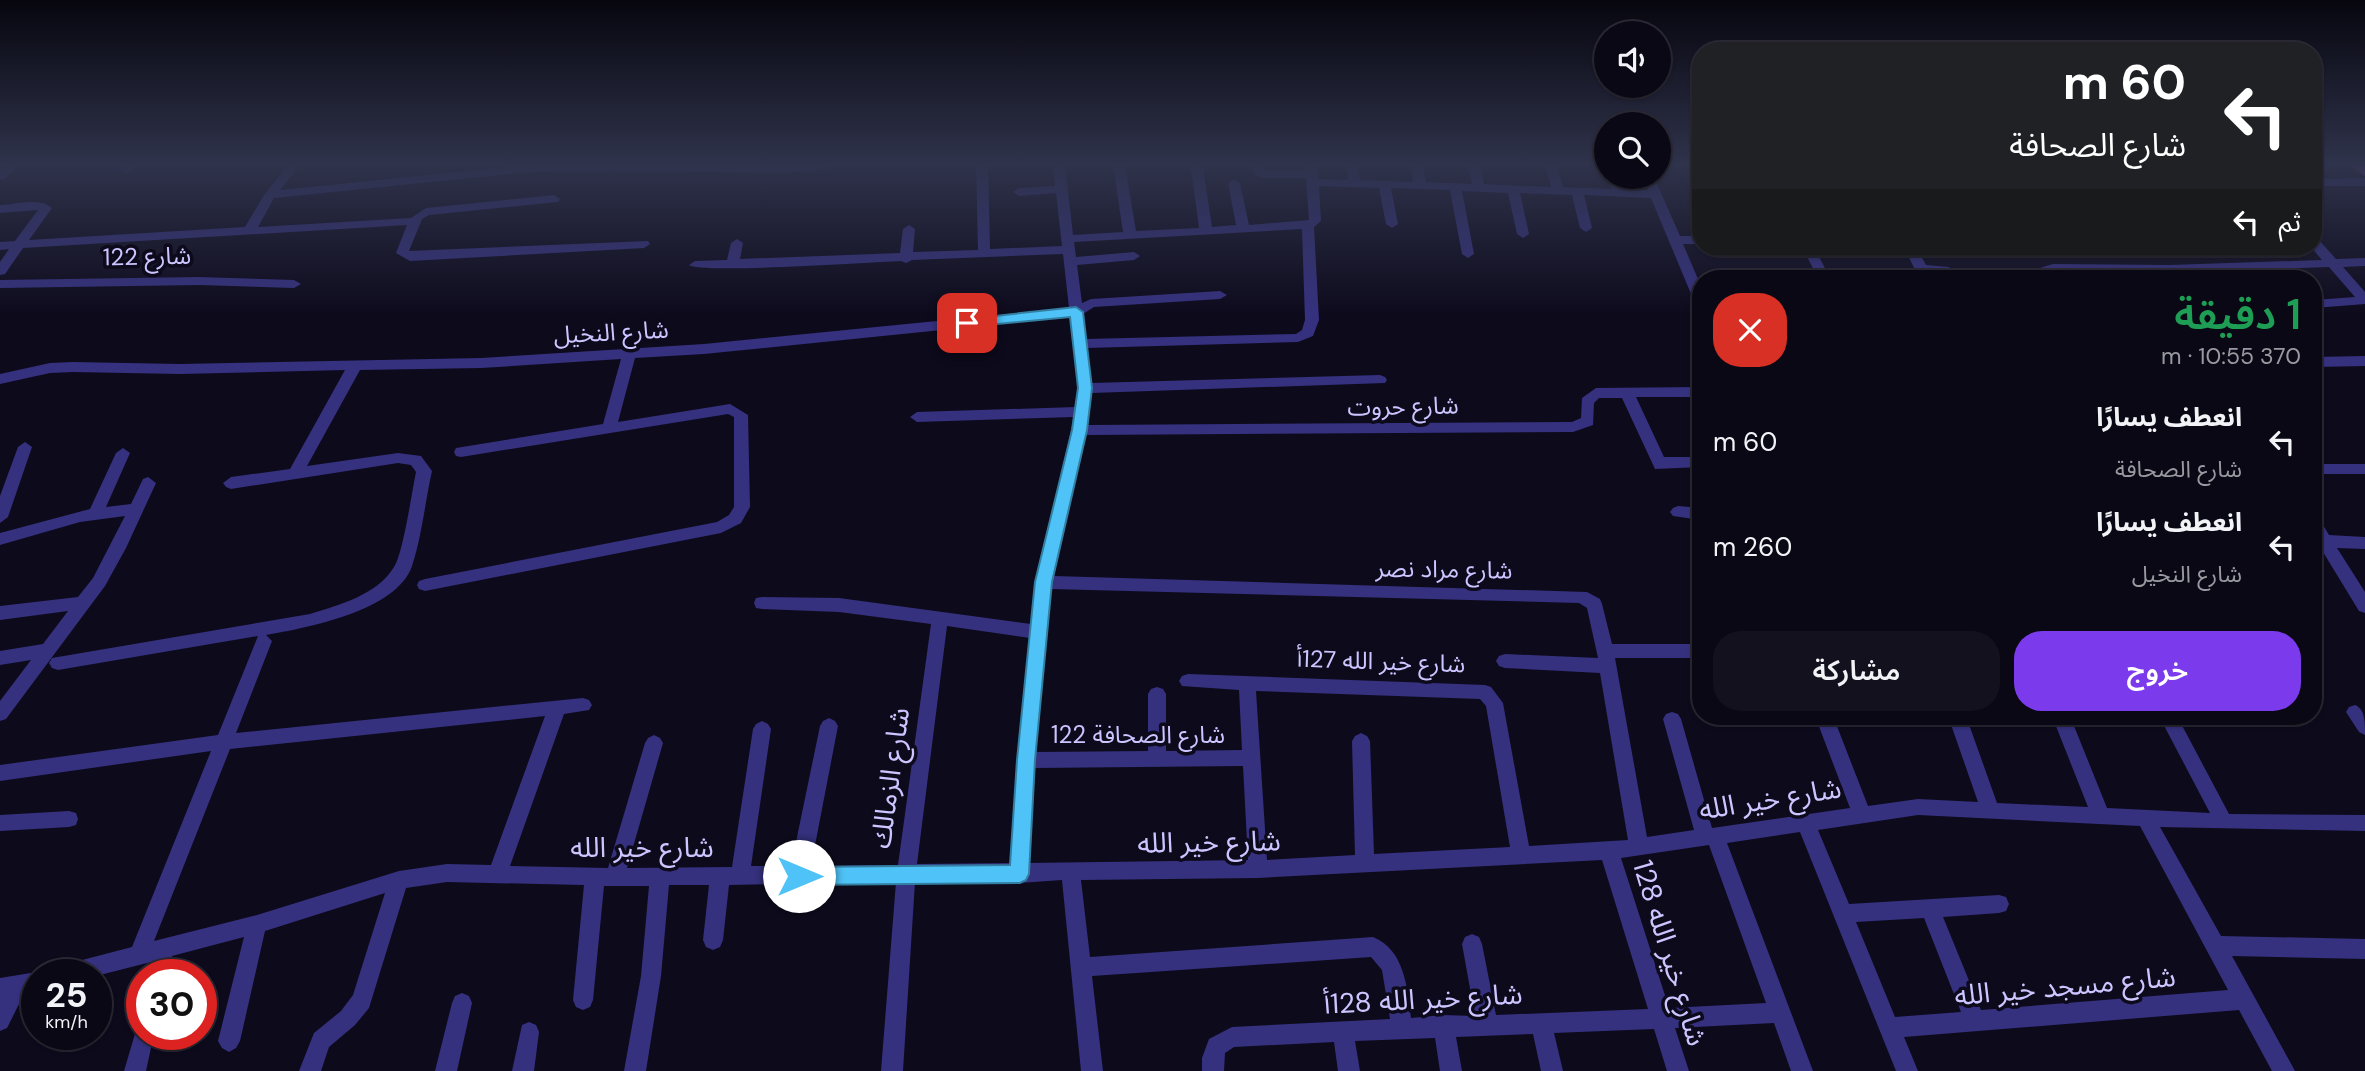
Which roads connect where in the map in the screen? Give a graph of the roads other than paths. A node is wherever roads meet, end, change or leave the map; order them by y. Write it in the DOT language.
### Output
graph roads {
  1 [pos="40,215"];
  2 [pos="258,215"];
  3 [pos="419,215"];
  4 [pos="983,215"];
  5 [pos="1065,215"];
  6 [pos="1127,215"];
  7 [pos="1204,215"];
  8 [pos="1240,215"];
  9 [pos="1314,215"];
  10 [pos="1390,215"];
  11 [pos="1460,215"];
  12 [pos="1519,215"];
  13 [pos="1583,215"];
  14 [pos="1663,215"];
  15 [pos="415,220"];
  16 [pos="1392,224"];
  17 [pos="1309,225"];
  18 [pos="1243,228"];
  19 [pos="1586,228"];
  20 [pos="909,229"];
  21 [pos="1206,230"];
  22 [pos="249,231"];
  23 [pos="1523,234"];
  24 [pos="1130,235"];
  25 [pos="1674,240"];
  26 [pos="1692,240"];
  27 [pos="644,243"];
  28 [pos="737,243"];
  29 [pos="19,245"];
  30 [pos="0,246"];
  31 [pos="1069,250"];
  32 [pos="2322,250"];
  33 [pos="1468,254"];
  34 [pos="984,255"];
  35 [pos="1134,256"];
  36 [pos="1914,256"];
  37 [pos="1980,256"];
  38 [pos="906,259"];
  39 [pos="1983,262"];
  40 [pos="2333,262"];
  41 [pos="2365,262"];
  42 [pos="733,264"];
  43 [pos="695,265"];
  44 [pos="1944,270"];
  45 [pos="2048,270"];
  46 [pos="2094,270"];
  47 [pos="2228,270"];
  48 [pos="0,271"];
  49 [pos="1692,275"];
  50 [pos="0,284"];
  51 [pos="294,284"];
  52 [pos="1220,295"];
  53 [pos="2365,300"];
  54 [pos="2322,303"];
  55 [pos="1076,312"];
  56 [pos="1080,344"];
  57 [pos="629,354"];
  58 [pos="2365,361"];
  59 [pos="2322,362"];
  60 [pos="356,364"];
  61 [pos="0,379"];
  62 [pos="1380,380"];
  63 [pos="1085,388"];
  64 [pos="1692,392"];
  65 [pos="1627,393"];
  66 [pos="1081,412"];
  67 [pos="917,417"];
  68 [pos="610,428"];
  69 [pos="1080,430"];
  70 [pos="25,447"];
  71 [pos="461,452"];
  72 [pos="123,453"];
  73 [pos="1692,462"];
  74 [pos="2322,469"];
  75 [pos="2365,469"];
  76 [pos="295,474"];
  77 [pos="148,483"];
  78 [pos="230,483"];
  79 [pos="136,509"];
  80 [pos="1678,512"];
  81 [pos="1692,513"];
  82 [pos="95,514"];
  83 [pos="0,517"];
  84 [pos="0,539"];
  85 [pos="2322,541"];
  86 [pos="2365,543"];
  87 [pos="2322,545"];
  88 [pos="1044,582"];
  89 [pos="425,585"];
  90 [pos="83,603"];
  91 [pos="762,603"];
  92 [pos="2365,606"];
  93 [pos="0,613"];
  94 [pos="940,618"];
  95 [pos="1038,632"];
  96 [pos="264,641"];
  97 [pos="1692,652"];
  98 [pos="53,657"];
  99 [pos="0,658"];
  100 [pos="1607,658"];
  101 [pos="1505,661"];
  102 [pos="1188,681"];
  103 [pos="1247,683"];
  104 [pos="1157,694"];
  105 [pos="583,705"];
  106 [pos="557,708"];
  107 [pos="0,714"];
  108 [pos="1672,719"];
  109 [pos="1827,725"];
  110 [pos="1960,725"];
  111 [pos="2065,725"];
  112 [pos="2173,725"];
  113 [pos="829,726"];
  114 [pos="762,729"];
  115 [pos="1361,741"];
  116 [pos="222,742"];
  117 [pos="654,743"];
  118 [pos="1251,758"];
  119 [pos="1157,759"];
  120 [pos="1026,760"];
  121 [pos="0,773"];
  122 [pos="1990,809"];
  123 [pos="1861,813"];
  124 [pos="2101,815"];
  125 [pos="2145,818"];
  126 [pos="69,819"];
  127 [pos="2224,822"];
  128 [pos="0,823"];
  129 [pos="1806,823"];
  130 [pos="2365,824"];
  131 [pos="1710,837"];
  132 [pos="1639,847"];
  133 [pos="1609,852"];
  134 [pos="1521,856"];
  135 [pos="1365,864"];
  136 [pos="1258,869"];
  137 [pos="1072,873"];
  138 [pos="497,874"];
  139 [pos="1020,874"];
  140 [pos="720,875"];
  141 [pos="740,875"];
  142 [pos="660,876"];
  143 [pos="799,876"];
  144 [pos="906,876"];
  145 [pos="605,877"];
  146 [pos="399,880"];
  147 [pos="1998,904"];
  148 [pos="1930,909"];
  149 [pos="1843,914"];
  150 [pos="257,924"];
  151 [pos="713,940"];
  152 [pos="1472,944"];
  153 [pos="2215,946"];
  154 [pos="164,948"];
  155 [pos="2365,949"];
  156 [pos="139,955"];
  157 [pos="162,959"];
  158 [pos="112,962"];
  159 [pos="1081,967"];
  160 [pos="18,985"];
  161 [pos="2244,999"];
  162 [pos="583,1000"];
  163 [pos="462,1003"];
  164 [pos="1780,1012"];
  165 [pos="1662,1020"];
  166 [pos="0,1021"];
  167 [pos="1975,1021"];
  168 [pos="1541,1022"];
  169 [pos="1488,1024"];
  170 [pos="1443,1026"];
  171 [pos="1402,1027"];
  172 [pos="1890,1028"];
  173 [pos="1343,1030"];
  174 [pos="529,1032"];
  175 [pos="229,1041"];
  176 [pos="140,1050"];
  177 [pos="135,1071"];
  178 [pos="310,1071"];
  179 [pos="446,1071"];
  180 [pos="523,1071"];
  181 [pos="635,1071"];
  182 [pos="892,1071"];
  183 [pos="1092,1071"];
  184 [pos="1213,1071"];
  185 [pos="1349,1071"];
  186 [pos="1451,1071"];
  187 [pos="1552,1071"];
  188 [pos="1678,1071"];
  189 [pos="1802,1071"];
  190 [pos="1907,1071"];
  191 [pos="2284,1071"];
  1 -- 29 [label="street"];
  2 -- 22 [label="street"];
  3 -- 15 [label="street"];
  4 -- 34 [label="street"];
  5 -- 31 [label="street"];
  6 -- 24 [label="street"];
  7 -- 21 [label="street"];
  8 -- 18 [label="street"];
  9 -- 17 [label="street"];
  10 -- 16 [label="street"];
  11 -- 33 [label="street"];
  12 -- 23 [label="street"];
  13 -- 19 [label="street"];
  14 -- 25 [label="street"];
  15 -- 22 [label="street"];
  15 -- 27 [label="street"];
  17 -- 18 [label="street"];
  17 -- 56 [label="street"];
  18 -- 21 [label="street"];
  20 -- 38 [label="street"];
  21 -- 24 [label="street"];
  22 -- 29 [label="street"];
  24 -- 31 [label="street"];
  25 -- 26 [label="street"];
  25 -- 49 [label="street"];
  28 -- 42 [label="street"];
  29 -- 30 [label="street"];
  29 -- 48 [label="street"];
  31 -- 34 [label="street"];
  31 -- 35 [label="street"];
  31 -- 55 [label="street"];
  32 -- 40 [label="street"];
  34 -- 38 [label="street"];
  36 -- 44 [label="street"];
  37 -- 39 [label="street"];
  38 -- 42 [label="street"];
  40 -- 41 [label="street"];
  40 -- 47 [label="street"];
  40 -- 53 [label="street"];
  42 -- 43 [label="street"];
  45 -- 46 [label="street"];
  50 -- 51 [label="street, شارع 122"];
  52 -- 55 [label="street, شارع النخيل"];
  53 -- 54 [label="street"];
  55 -- 56 [label="street"];
  55 -- 57 [label="street, شارع النخيل"];
  56 -- 63 [label="street"];
  57 -- 60 [label="street, شارع النخيل"];
  57 -- 68 [label="street"];
  58 -- 59 [label="street"];
  60 -- 61 [label="street, شارع النخيل"];
  60 -- 76 [label="street"];
  62 -- 63 [label="street"];
  63 -- 66 [label="street"];
  64 -- 65 [label="street, شارع حروت"];
  65 -- 69 [label="street, شارع حروت"];
  65 -- 73 [label="street"];
  66 -- 67 [label="street"];
  66 -- 69 [label="street"];
  68 -- 71 [label="street"];
  68 -- 89 [label="street"];
  69 -- 88 [label="street"];
  70 -- 83 [label="street"];
  72 -- 82 [label="street"];
  74 -- 75 [label="street"];
  76 -- 78 [label="street"];
  76 -- 98 [label="street"];
  77 -- 79 [label="street"];
  79 -- 82 [label="street"];
  79 -- 90 [label="street"];
  80 -- 81 [label="street"];
  82 -- 84 [label="street"];
  85 -- 86 [label="street"];
  87 -- 92 [label="street"];
  88 -- 95 [label="street"];
  88 -- 100 [label="street, شارع مراد نصر"];
  90 -- 93 [label="street"];
  90 -- 98 [label="street"];
  91 -- 94 [label="street"];
  94 -- 95 [label="street"];
  94 -- 144 [label="street, شارع الزمالك"];
  95 -- 120 [label="street"];
  96 -- 116 [label="street"];
  97 -- 100 [label="street"];
  98 -- 99 [label="street"];
  98 -- 107 [label="street"];
  100 -- 101 [label="street"];
  100 -- 132 [label="street, شارع مراد نصر"];
  102 -- 103 [label="street, شارع خير الله 127أ"];
  103 -- 118 [label="street"];
  103 -- 134 [label="street, شارع خير الله 127أ"];
  104 -- 119 [label="street"];
  105 -- 106 [label="street"];
  106 -- 116 [label="street"];
  106 -- 138 [label="street"];
  108 -- 131 [label="street"];
  109 -- 123 [label="street"];
  110 -- 122 [label="street"];
  111 -- 124 [label="street"];
  112 -- 127 [label="street"];
  113 -- 143 [label="street"];
  114 -- 141 [label="street"];
  115 -- 135 [label="street"];
  116 -- 121 [label="street"];
  116 -- 156 [label="street"];
  117 -- 145 [label="street"];
  118 -- 119 [label="street, شارع الصحافة 122"];
  118 -- 136 [label="street"];
  119 -- 120 [label="street, شارع الصحافة 122"];
  120 -- 139 [label="street"];
  122 -- 123 [label="street, شارع خير الله"];
  122 -- 124 [label="street, شارع خير الله"];
  123 -- 129 [label="street, شارع خير الله"];
  124 -- 125 [label="street, شارع خير الله"];
  125 -- 127 [label="street, شارع خير الله"];
  125 -- 153 [label="street"];
  126 -- 128 [label="street"];
  127 -- 130 [label="street, شارع خير الله"];
  129 -- 131 [label="street, شارع خير الله"];
  129 -- 149 [label="street"];
  131 -- 132 [label="street, شارع خير الله"];
  131 -- 164 [label="street"];
  132 -- 133 [label="street, شارع خير الله"];
  133 -- 134 [label="street, شارع خير الله"];
  133 -- 165 [label="street, شارع خير الله 128"];
  134 -- 135 [label="street, شارع خير الله"];
  135 -- 136 [label="street, شارع خير الله"];
  136 -- 137 [label="street, شارع خير الله"];
  137 -- 139 [label="street, شارع خير الله"];
  137 -- 159 [label="street"];
  138 -- 145 [label="street, شارع خير الله"];
  138 -- 146 [label="street, شارع خير الله"];
  139 -- 144 [label="street, شارع خير الله"];
  140 -- 141 [label="street, شارع خير الله"];
  140 -- 142 [label="street, شارع خير الله"];
  140 -- 151 [label="street"];
  141 -- 143 [label="street, شارع خير الله"];
  142 -- 145 [label="street, شارع خير الله"];
  142 -- 181 [label="street"];
  143 -- 144 [label="street, شارع خير الله"];
  144 -- 182 [label="street, شارع الزمالك"];
  145 -- 162 [label="street"];
  146 -- 150 [label="street, شارع خير الله"];
  146 -- 178 [label="street"];
  147 -- 148 [label="street"];
  148 -- 149 [label="street"];
  148 -- 167 [label="street"];
  149 -- 172 [label="street"];
  150 -- 154 [label="street, شارع خير الله"];
  150 -- 175 [label="street"];
  152 -- 169 [label="street"];
  153 -- 155 [label="street"];
  153 -- 161 [label="street"];
  154 -- 156 [label="street, شارع خير الله"];
  154 -- 157 [label="street"];
  156 -- 158 [label="street, شارع خير الله"];
  159 -- 171 [label="street"];
  159 -- 183 [label="street"];
  160 -- 166 [label="street"];
  161 -- 167 [label="street, شارع مسجد خير الله"];
  161 -- 191 [label="street"];
  163 -- 179 [label="street"];
  164 -- 165 [label="street, شارع خير الله 128أ"];
  164 -- 189 [label="street"];
  165 -- 168 [label="street, شارع خير الله 128أ"];
  165 -- 188 [label="street, شارع خير الله 128"];
  167 -- 172 [label="street, شارع مسجد خير الله"];
  168 -- 169 [label="street, شارع خير الله 128أ"];
  168 -- 187 [label="street"];
  169 -- 170 [label="street, شارع خير الله 128أ"];
  170 -- 171 [label="street, شارع خير الله 128أ"];
  170 -- 186 [label="street"];
  171 -- 173 [label="street, شارع خير الله 128أ"];
  172 -- 190 [label="street"];
  173 -- 184 [label="street, شارع خير الله 128أ"];
  173 -- 185 [label="street"];
  174 -- 180 [label="street"];
  176 -- 177 [label="street"];
}
